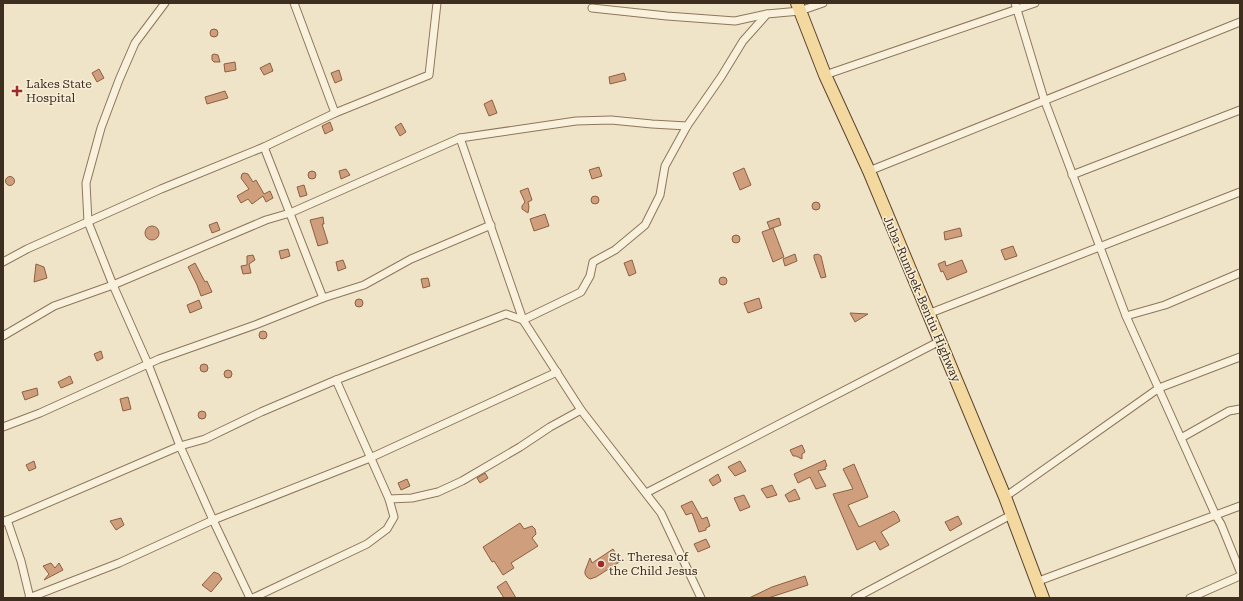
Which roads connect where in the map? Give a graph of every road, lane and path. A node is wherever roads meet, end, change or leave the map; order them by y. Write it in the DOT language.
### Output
graph roads {
  1 [pos="165,3"];
  2 [pos="294,3"];
  3 [pos="437,3"];
  4 [pos="823,3"];
  5 [pos="1035,3"];
  6 [pos="1016,6"];
  7 [pos="798,7"];
  8 [pos="592,8"];
  9 [pos="768,14"];
  10 [pos="1240,22"];
  11 [pos="825,75"];
  12 [pos="1044,100"];
  13 [pos="1240,110"];
  14 [pos="335,113"];
  15 [pos="687,126"];
  16 [pos="460,138"];
  17 [pos="264,147"];
  18 [pos="868,171"];
  19 [pos="1072,175"];
  20 [pos="1240,192"];
  21 [pos="290,213"];
  22 [pos="88,222"];
  23 [pos="491,225"];
  24 [pos="1099,247"];
  25 [pos="3,262"];
  26 [pos="1240,273"];
  27 [pos="113,285"];
  28 [pos="323,298"];
  29 [pos="928,314"];
  30 [pos="1126,316"];
  31 [pos="523,320"];
  32 [pos="3,336"];
  33 [pos="940,341"];
  34 [pos="1240,357"];
  35 [pos="148,364"];
  36 [pos="556,372"];
  37 [pos="336,380"];
  38 [pos="1159,388"];
  39 [pos="1240,409"];
  40 [pos="581,410"];
  41 [pos="3,427"];
  42 [pos="1181,438"];
  43 [pos="180,446"];
  44 [pos="370,458"];
  45 [pos="646,493"];
  46 [pos="1005,497"];
  47 [pos="389,500"];
  48 [pos="1240,506"];
  49 [pos="1011,515"];
  50 [pos="1216,516"];
  51 [pos="213,520"];
  52 [pos="5,521"];
  53 [pos="1240,571"];
  54 [pos="1240,576"];
  55 [pos="1036,582"];
  56 [pos="30,598"];
  57 [pos="252,598"];
  58 [pos="701,598"];
  59 [pos="855,598"];
  60 [pos="1043,598"];
  61 [pos="1190,598"];
  1 -- 22 [label="street"];
  2 -- 14 [label="street"];
  3 -- 14 [label="street"];
  4 -- 7 [label="street"];
  5 -- 6 [label="street"];
  6 -- 11 [label="street"];
  6 -- 12 [label="street"];
  7 -- 9 [label="street"];
  7 -- 11 [label="main road, Juba-Rumbek-Bentiu Highway"];
  8 -- 9 [label="street"];
  9 -- 15 [label="street"];
  10 -- 12 [label="street"];
  11 -- 18 [label="main road, Juba-Rumbek-Bentiu Highway"];
  12 -- 18 [label="street"];
  12 -- 19 [label="street"];
  13 -- 19 [label="street"];
  14 -- 17 [label="street"];
  15 -- 16 [label="street"];
  15 -- 31 [label="street"];
  16 -- 21 [label="street"];
  16 -- 23 [label="street"];
  17 -- 21 [label="street"];
  17 -- 22 [label="street"];
  18 -- 29 [label="main road, Juba-Rumbek-Bentiu Highway"];
  19 -- 24 [label="street"];
  20 -- 24 [label="street"];
  21 -- 27 [label="street"];
  21 -- 28 [label="street"];
  22 -- 25 [label="street"];
  22 -- 27 [label="street"];
  23 -- 28 [label="street"];
  23 -- 31 [label="street"];
  24 -- 29 [label="street"];
  24 -- 30 [label="street"];
  26 -- 30 [label="street"];
  27 -- 32 [label="street"];
  27 -- 35 [label="street"];
  28 -- 35 [label="street"];
  29 -- 33 [label="main road, Juba-Rumbek-Bentiu Highway"];
  30 -- 38 [label="street"];
  31 -- 36 [label="street"];
  31 -- 37 [label="street"];
  33 -- 45 [label="street"];
  33 -- 46 [label="main road, Juba-Rumbek-Bentiu Highway"];
  34 -- 38 [label="street"];
  35 -- 41 [label="street"];
  35 -- 43 [label="street"];
  36 -- 40 [label="street"];
  36 -- 44 [label="street"];
  37 -- 43 [label="street"];
  37 -- 44 [label="street"];
  38 -- 42 [label="street"];
  38 -- 46 [label="street"];
  39 -- 42 [label="street"];
  40 -- 45 [label="street"];
  40 -- 47 [label="street"];
  42 -- 50 [label="street"];
  43 -- 51 [label="street"];
  43 -- 52 [label="street"];
  44 -- 47 [label="street"];
  44 -- 51 [label="street"];
  45 -- 58 [label="street"];
  46 -- 49 [label="main road, Juba-Rumbek-Bentiu Highway"];
  47 -- 57 [label="street"];
  48 -- 50 [label="street"];
  49 -- 55 [label="main road, Juba-Rumbek-Bentiu Highway"];
  49 -- 59 [label="street"];
  50 -- 53 [label="street"];
  50 -- 55 [label="street"];
  51 -- 56 [label="street"];
  51 -- 57 [label="street"];
  52 -- 56 [label="street"];
  54 -- 61 [label="street"];
  55 -- 60 [label="main road, Juba-Rumbek-Bentiu Highway"];
}
